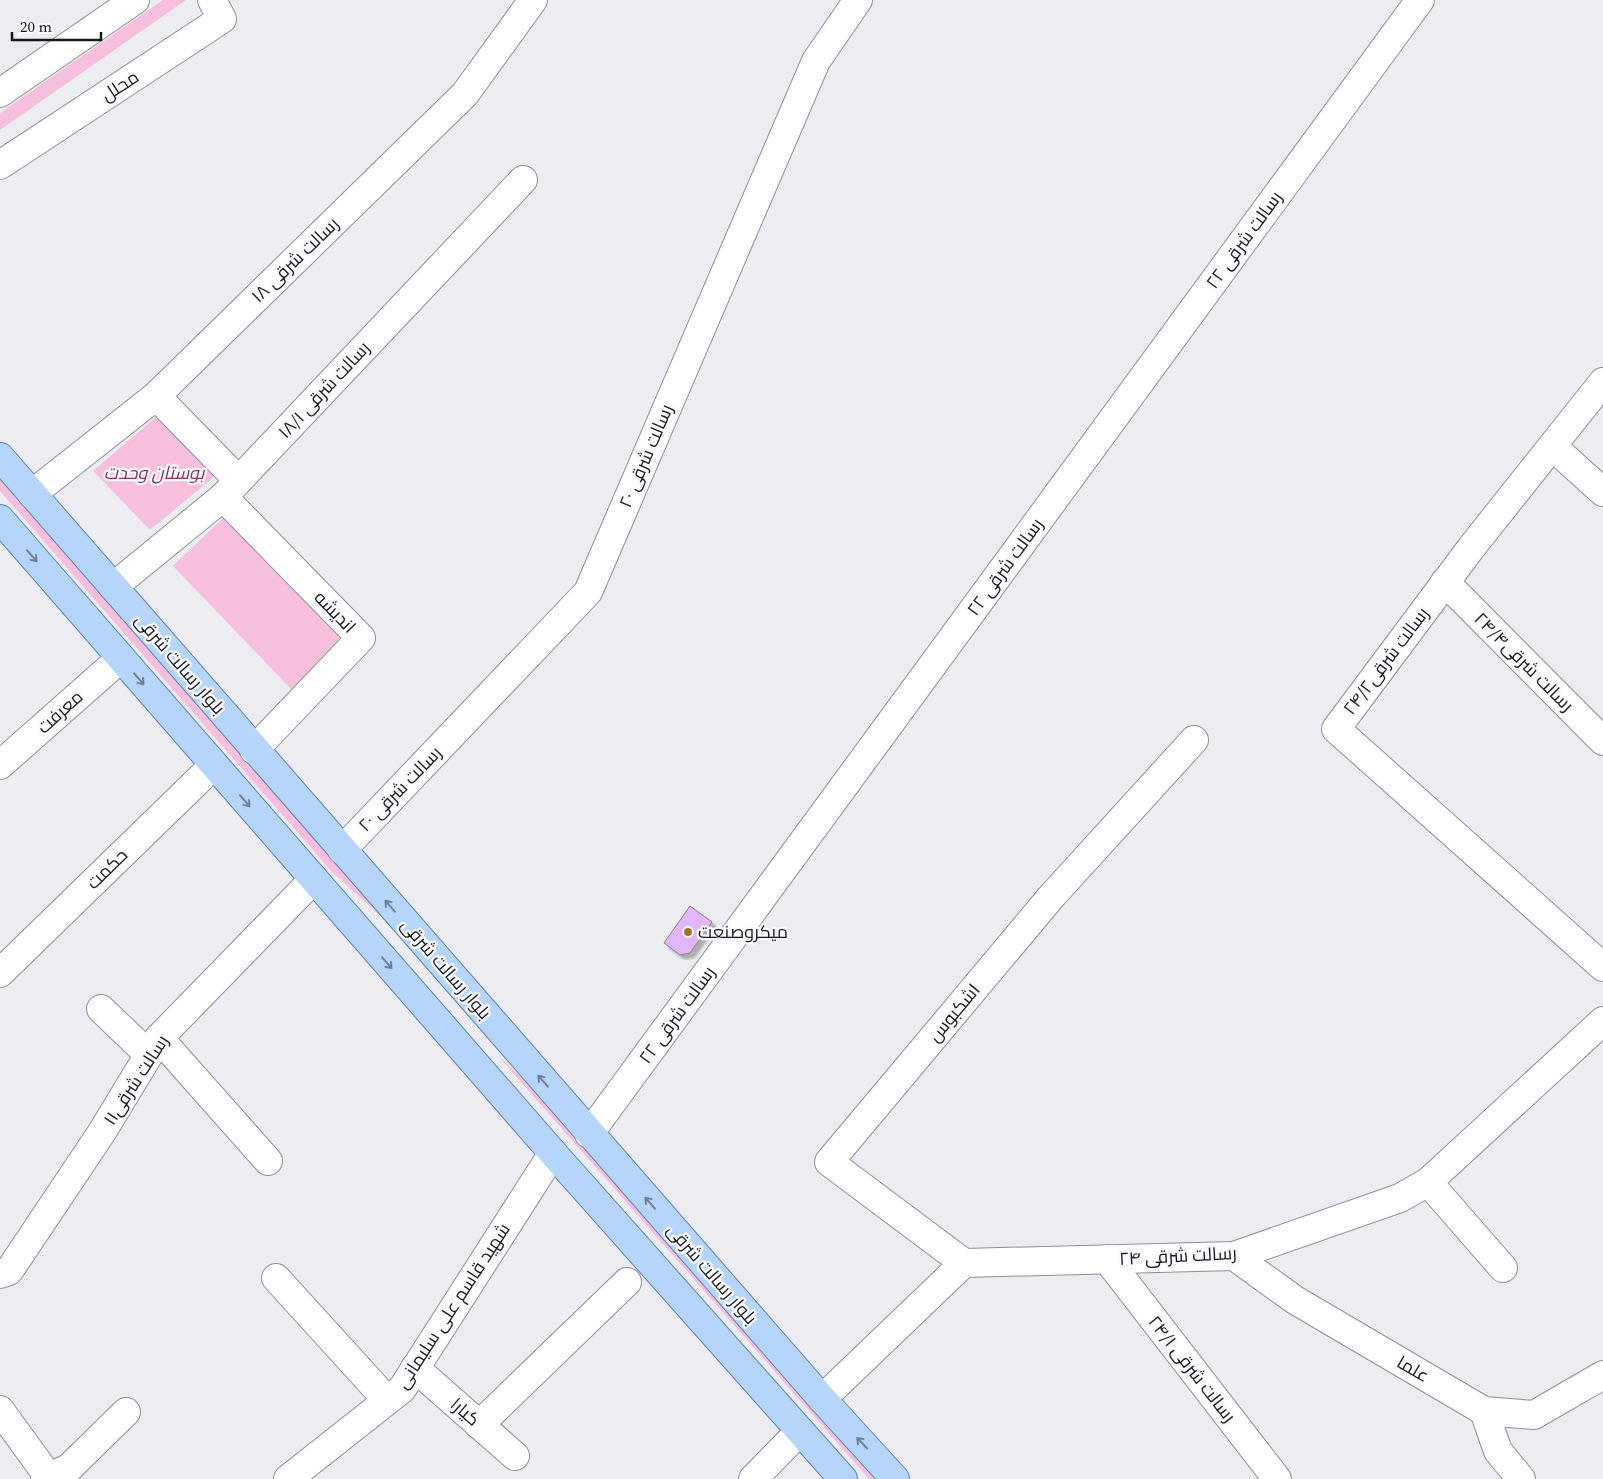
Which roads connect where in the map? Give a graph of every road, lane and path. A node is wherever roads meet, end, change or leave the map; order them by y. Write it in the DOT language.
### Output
graph roads {
  1 [pos="135,0"];
  2 [pos="212,0"];
  3 [pos="533,0"];
  4 [pos="858,0"];
  5 [pos="1420,0"];
  6 [pos="0,92"];
  7 [pos="0,165"];
  8 [pos="523,180"];
  9 [pos="1603,382"];
  10 [pos="156,396"];
  11 [pos="1552,446"];
  12 [pos="0,457"];
  13 [pos="230,488"];
  14 [pos="1603,492"];
  15 [pos="32,494"];
  16 [pos="0,519"];
  17 [pos="1445,582"];
  18 [pos="113,587"];
  19 [pos="121,658"];
  20 [pos="1194,740"];
  21 [pos="1603,741"];
  22 [pos="254,750"];
  23 [pos="0,765"];
  24 [pos="214,765"];
  25 [pos="342,850"];
  26 [pos="314,879"];
  27 [pos="442,965"];
  28 [pos="1603,967"];
  29 [pos="0,973"];
  30 [pos="410,990"];
  31 [pos="101,1009"];
  32 [pos="1603,1020"];
  33 [pos="154,1046"];
  34 [pos="589,1134"];
  35 [pos="553,1153"];
  36 [pos="268,1161"];
  37 [pos="1428,1182"];
  38 [pos="1234,1256"];
  39 [pos="1107,1260"];
  40 [pos="964,1263"];
  41 [pos="1503,1268"];
  42 [pos="0,1274"];
  43 [pos="276,1278"];
  44 [pos="627,1282"];
  45 [pos="415,1368"];
  46 [pos="1603,1374"];
  47 [pos="822,1399"];
  48 [pos="387,1400"];
  49 [pos="0,1410"];
  50 [pos="1484,1411"];
  51 [pos="126,1412"];
  52 [pos="479,1425"];
  53 [pos="800,1431"];
  54 [pos="515,1456"];
  55 [pos="46,1478"];
  56 [pos="288,1479"];
  57 [pos="753,1479"];
  58 [pos="843,1479"];
  59 [pos="895,1479"];
  60 [pos="1277,1479"];
  61 [pos="1521,1479"];
  1 -- 6 [label="street"];
  2 -- 7 [label="street, محلل"];
  3 -- 10 [label="street, رسالت شرقی ۱۸"];
  4 -- 25 [label="street, رسالت شرقی ۲۰"];
  5 -- 34 [label="street, رسالت شرقی ۲۲"];
  8 -- 13 [label="street, رسالت شرقی ۱۸/۱"];
  9 -- 11 [label="street, رسالت شرقی۲۴/۲"];
  10 -- 13 [label="street"];
  10 -- 15 [label="street, رسالت شرقی ۱۸"];
  11 -- 14 [label="street"];
  11 -- 17 [label="street, رسالت شرقی۲۴/۲"];
  12 -- 15 [label="main road, بلوار رسالت شرقی"];
  13 -- 18 [label="street, رسالت شرقی ۱۸/۱"];
  13 -- 22 [label="street, اندیشه"];
  15 -- 18 [label="main road, بلوار رسالت شرقی"];
  16 -- 19 [label="main road, one-way"];
  17 -- 21 [label="street, رسالت شرقی۲۴/۴"];
  17 -- 28 [label="street, رسالت شرقی۲۴/۲"];
  18 -- 22 [label="main road, بلوار رسالت شرقی"];
  19 -- 23 [label="street, معرفت"];
  19 -- 24 [label="main road, one-way"];
  20 -- 40 [label="street, اشکبوس"];
  22 -- 25 [label="main road, بلوار رسالت شرقی"];
  24 -- 26 [label="main road, one-way"];
  24 -- 29 [label="street, حکمت"];
  27 -- 25 [label="main road, بلوار رسالت شرقی, one-way"];
  26 -- 30 [label="main road, one-way"];
  26 -- 33 [label="street, رسالت شرقی۱۱"];
  27 -- 30 [label="main road"];
  34 -- 27 [label="main road, بلوار رسالت شرقی, one-way"];
  30 -- 35 [label="main road"];
  31 -- 33 [label="street"];
  32 -- 37 [label="street, رسالت شرقی ۲۴"];
  33 -- 36 [label="street"];
  33 -- 42 [label="street, رسالت شرقی۱۱"];
  47 -- 34 [label="main road, بلوار رسالت شرقی, one-way"];
  35 -- 45 [label="street, شهید قاسم علی سلیمانی"];
  35 -- 53 [label="main road"];
  37 -- 38 [label="street, رسالت شرقی ۲۴"];
  37 -- 41 [label="street"];
  38 -- 39 [label="street, رسالت شرقی ۲۴"];
  38 -- 50 [label="street, علما"];
  39 -- 40 [label="street, رسالت شرقی ۲۴"];
  39 -- 60 [label="street, رسالت شرقی ۲۴/۱"];
  40 -- 47 [label="street"];
  43 -- 48 [label="street"];
  44 -- 52 [label="street"];
  45 -- 48 [label="street, شهید قاسم علی سلیمانی"];
  45 -- 52 [label="street, کیارا"];
  46 -- 50 [label="street, علما"];
  59 -- 47 [label="main road, بلوار رسالت شرقی, one-way"];
  48 -- 56 [label="street, شهید قاسم علی سلیمانی"];
  49 -- 55 [label="street"];
  50 -- 61 [label="street"];
  51 -- 55 [label="street"];
  52 -- 54 [label="street, کیارا"];
  53 -- 57 [label="street"];
  53 -- 58 [label="main road"];
}
